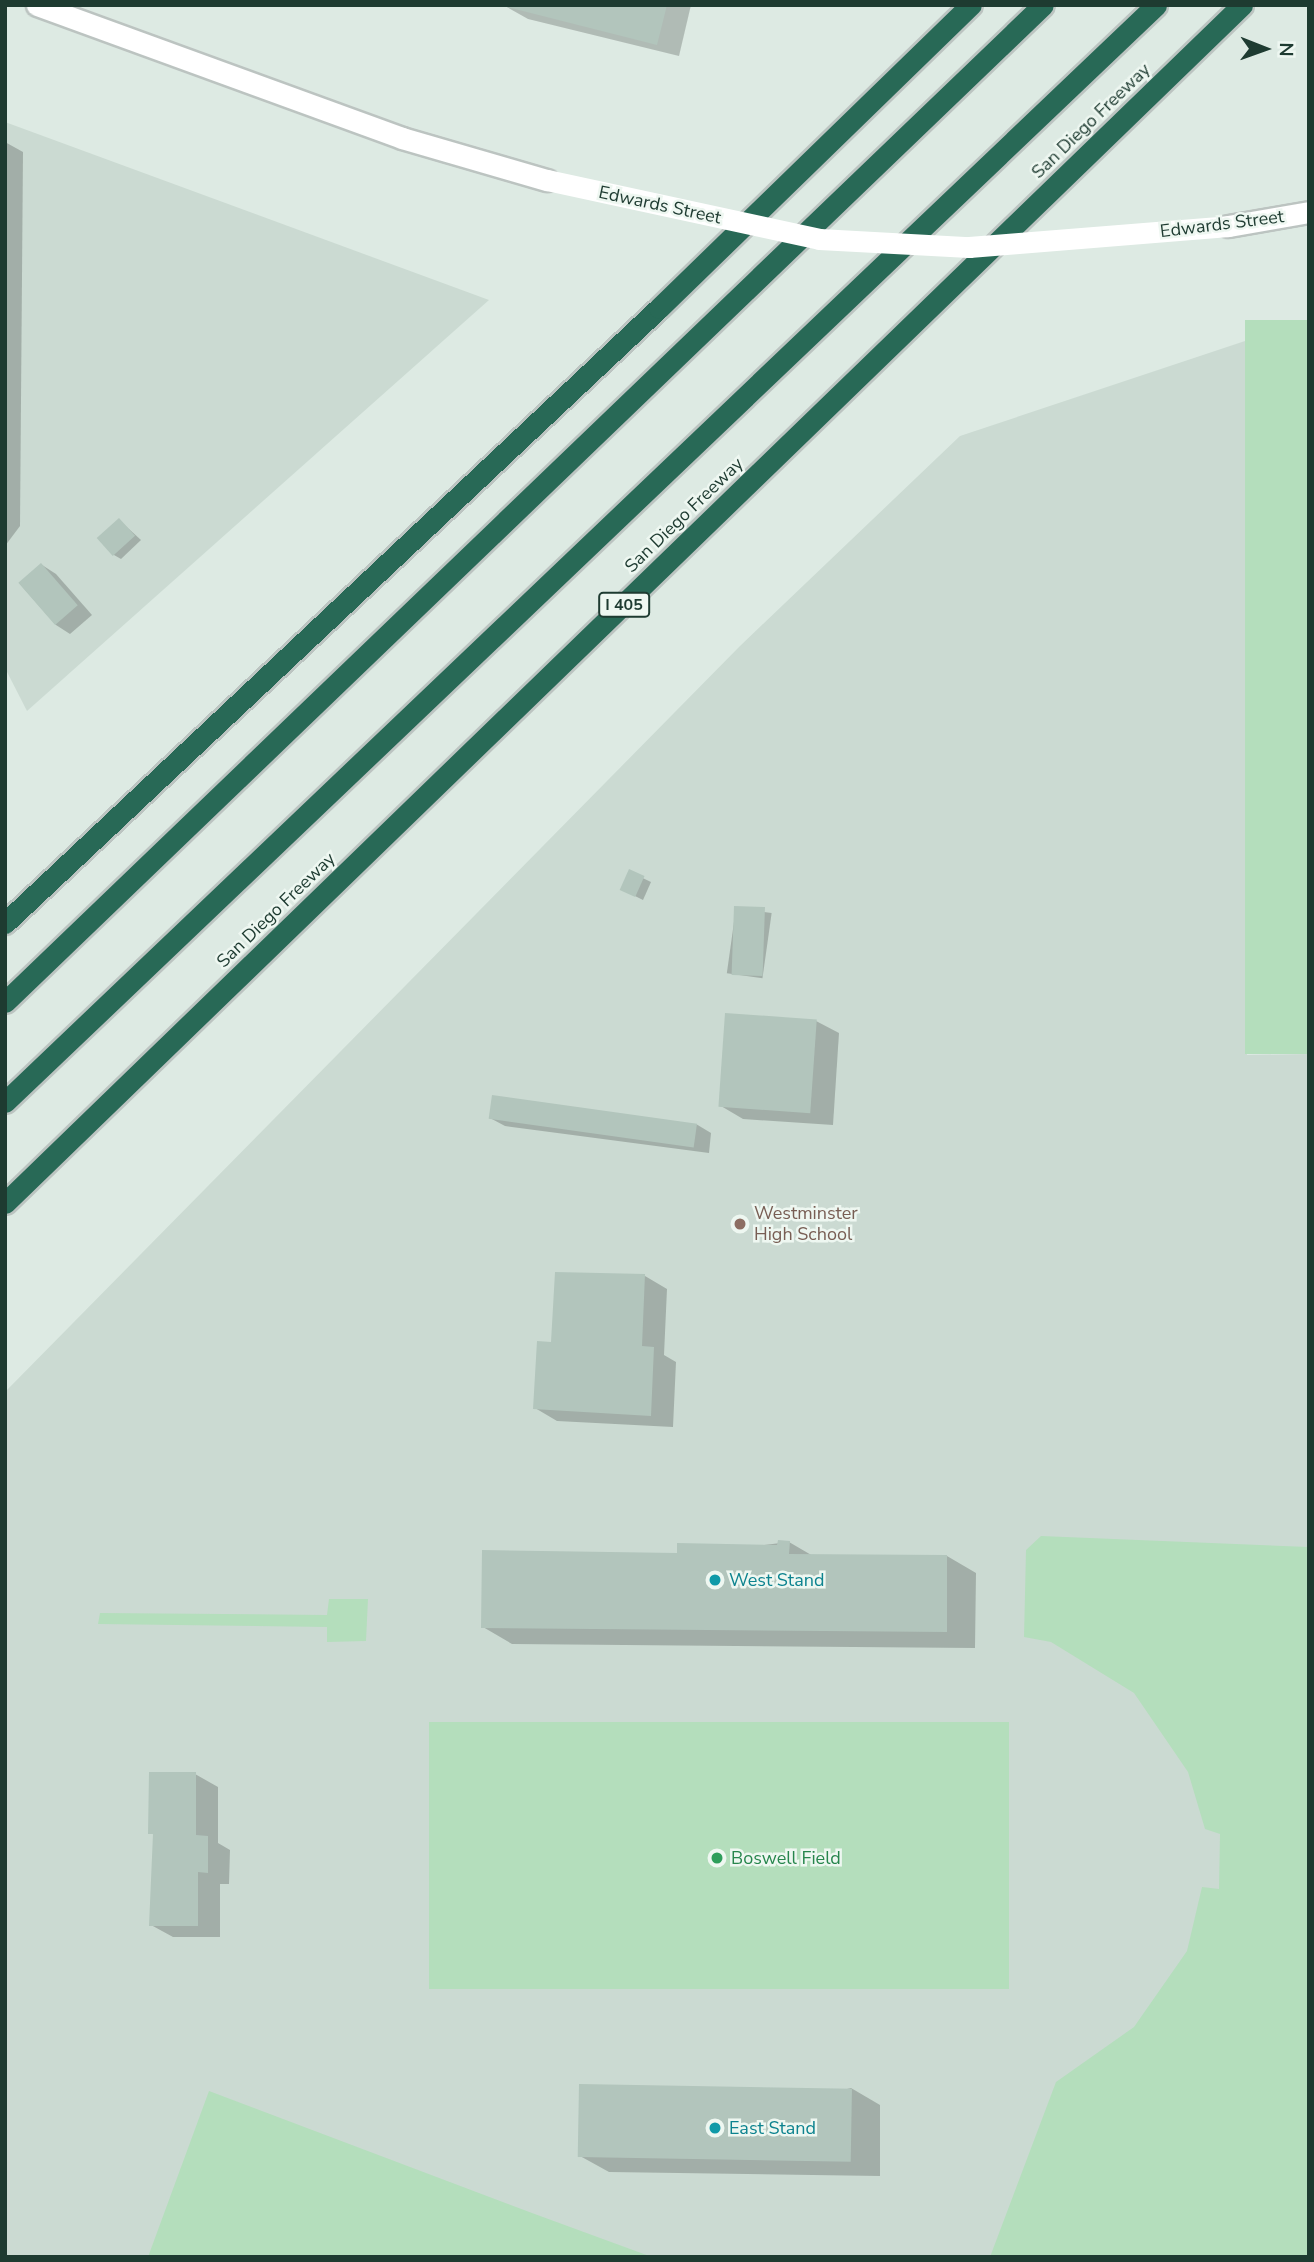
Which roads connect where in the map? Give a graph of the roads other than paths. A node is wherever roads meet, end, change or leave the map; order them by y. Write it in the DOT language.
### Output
graph roads {
  1 [pos="37,5"];
  2 [pos="971,5"];
  3 [pos="1043,5"];
  4 [pos="1156,5"];
  5 [pos="1242,5"];
  6 [pos="1309,212"];
  7 [pos="5,923"];
  8 [pos="5,1002"];
  9 [pos="5,1102"];
  10 [pos="5,1203"];
  1 -- 6 [label="street, Edwards Street, bridge"];
  2 -- 7 [label="highway"];
  3 -- 8 [label="highway"];
  4 -- 9 [label="highway"];
  5 -- 10 [label="highway, San Diego Freeway / I 405"];
}
